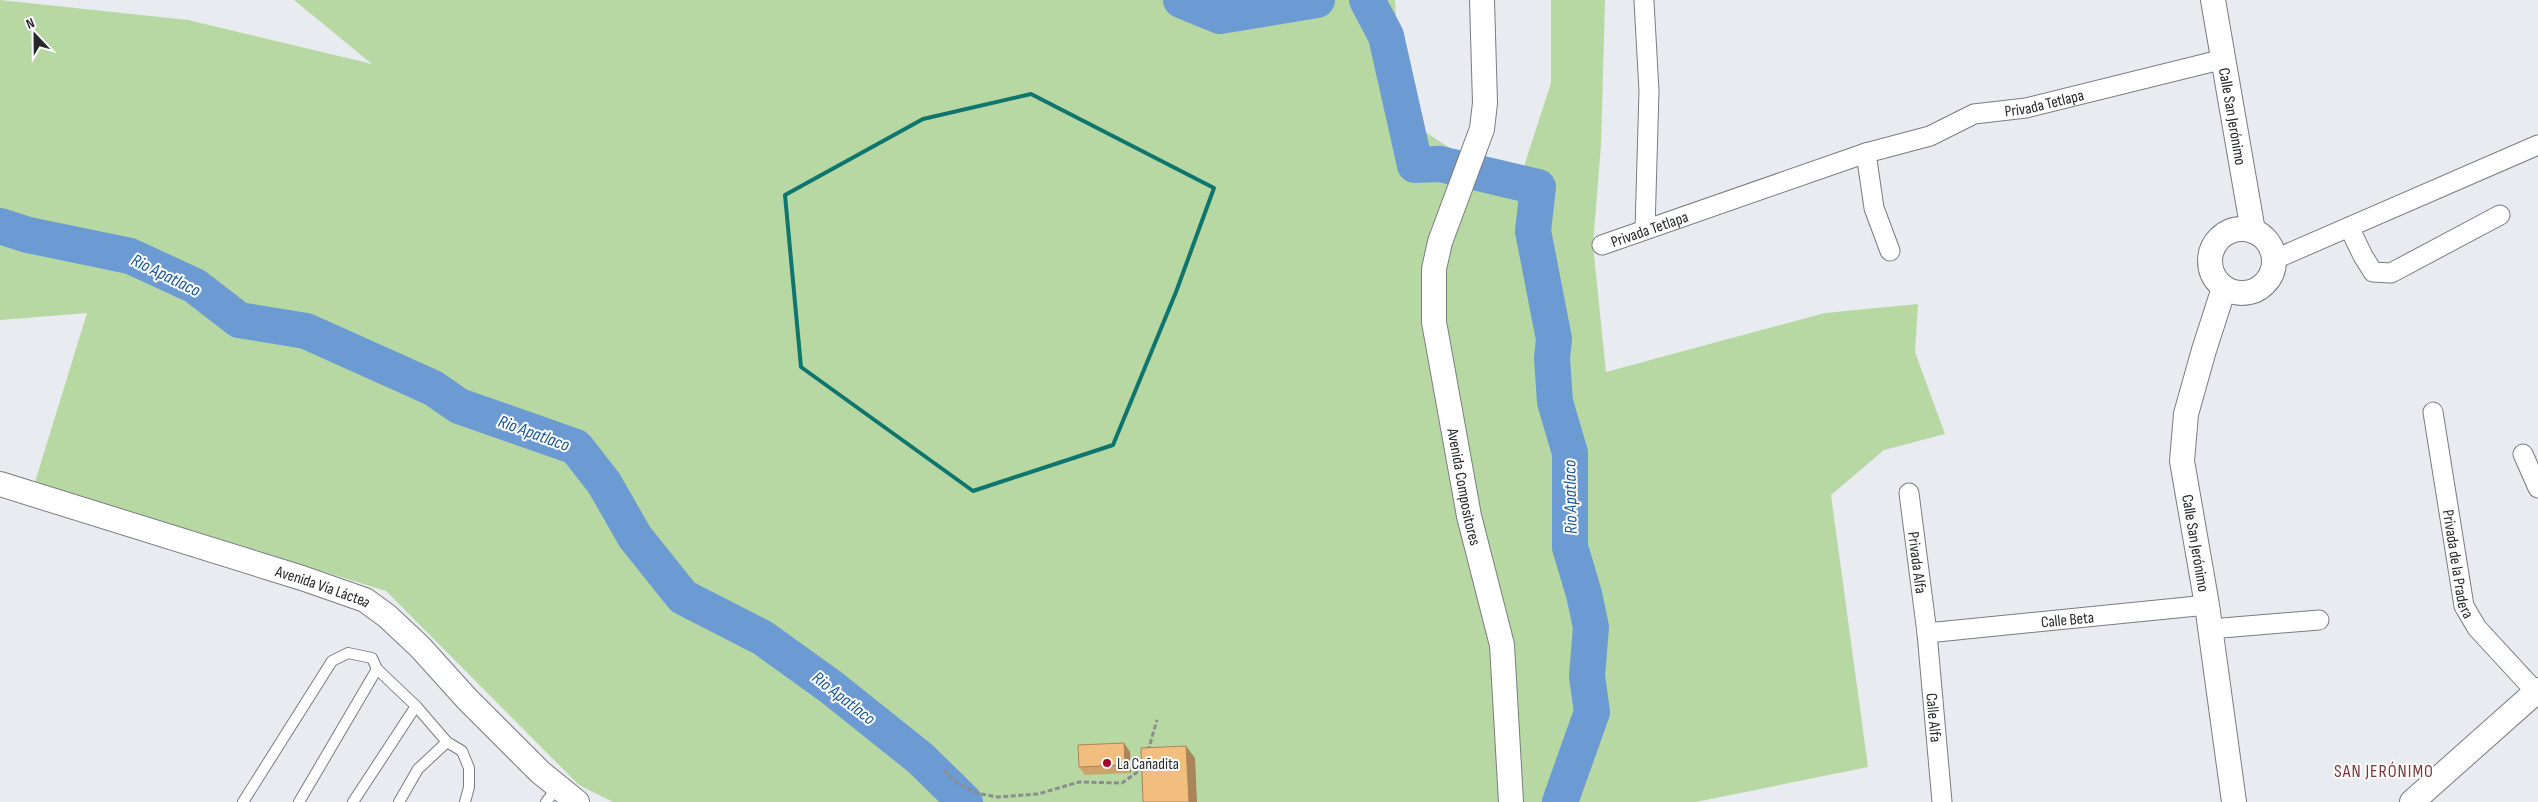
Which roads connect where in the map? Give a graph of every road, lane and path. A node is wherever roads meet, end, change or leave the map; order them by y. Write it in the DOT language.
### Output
graph roads {
  1 [pos="1482,0"];
  2 [pos="2213,0"];
  3 [pos="1644,1"];
  4 [pos="2224,58"];
  5 [pos="2538,145"];
  6 [pos="1866,153"];
  7 [pos="2500,215"];
  8 [pos="2349,227"];
  9 [pos="1645,229"];
  10 [pos="2253,231"];
  11 [pos="1602,245"];
  12 [pos="1890,250"];
  13 [pos="2274,260"];
  14 [pos="2224,288"];
  15 [pos="2433,412"];
  16 [pos="2523,454"];
  17 [pos="0,484"];
  18 [pos="2538,488"];
  19 [pos="1909,493"];
  20 [pos="2207,605"];
  21 [pos="2319,620"];
  22 [pos="2210,629"];
  23 [pos="1927,633"];
  24 [pos="377,669"];
  25 [pos="2537,691"];
  26 [pos="416,706"];
  27 [pos="1157,720"];
  28 [pos="447,742"];
  29 [pos="1143,768"];
  30 [pos="944,770"];
  31 [pos="1143,776"];
  32 [pos="552,795"];
  33 [pos="243,802"];
  34 [pos="300,802"];
  35 [pos="353,802"];
  36 [pos="399,802"];
  37 [pos="465,802"];
  38 [pos="577,802"];
  39 [pos="1511,802"];
  40 [pos="1942,802"];
  41 [pos="2234,802"];
  42 [pos="2412,802"];
  1 -- 39 [label="street, Avenida Compositores"];
  2 -- 4 [label="street, Calle San Jerónimo"];
  3 -- 9 [label="street"];
  4 -- 6 [label="street, Privada Tetlapa"];
  4 -- 10 [label="street, Calle San Jerónimo"];
  5 -- 8 [label="street"];
  6 -- 9 [label="street, Privada Tetlapa"];
  6 -- 12 [label="street"];
  7 -- 8 [label="street"];
  8 -- 13 [label="street"];
  9 -- 11 [label="street, Privada Tetlapa"];
  10 -- 13 [label="street"];
  10 -- 14 [label="street"];
  13 -- 14 [label="street"];
  14 -- 20 [label="street, Calle San Jerónimo"];
  15 -- 25 [label="street, Privada de la Pradera"];
  16 -- 18 [label="street"];
  17 -- 32 [label="street, Avenida Vía Láctea"];
  19 -- 23 [label="street, Privada Alfa"];
  20 -- 22 [label="street, Calle San Jerónimo"];
  20 -- 23 [label="street, Calle Beta"];
  21 -- 22 [label="street"];
  22 -- 41 [label="street, Calle San Jerónimo"];
  23 -- 40 [label="street, Calle Alfa"];
  24 -- 26 [label="lane"];
  24 -- 33 [label="lane"];
  24 -- 34 [label="lane"];
  25 -- 42 [label="street"];
  26 -- 28 [label="lane"];
  26 -- 35 [label="lane"];
  27 -- 29 [label="path"];
  28 -- 36 [label="lane"];
  28 -- 37 [label="lane"];
  29 -- 30 [label="path"];
  29 -- 31 [label="path"];
  32 -- 38 [label="street, Avenida Vía Láctea"];
}
